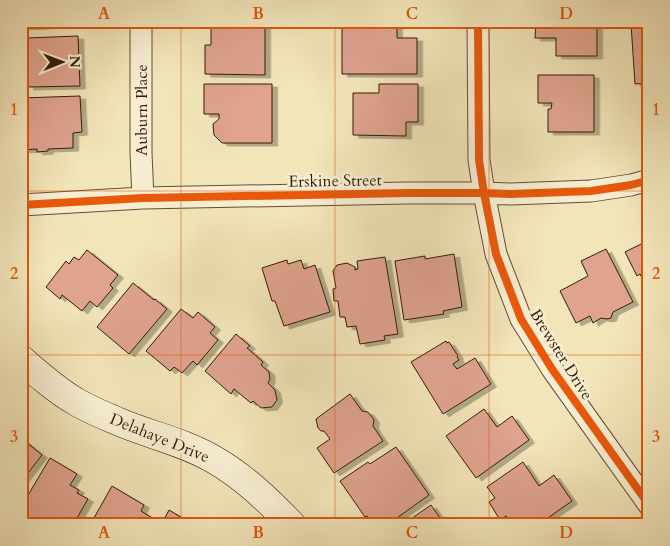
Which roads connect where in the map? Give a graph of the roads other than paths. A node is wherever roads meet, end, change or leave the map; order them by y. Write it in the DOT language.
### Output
graph roads {
  1 [pos="141,21"];
  2 [pos="478,21"];
  3 [pos="649,180"];
  4 [pos="484,193"];
  5 [pos="143,198"];
  6 [pos="21,205"];
  7 [pos="21,359"];
  8 [pos="649,505"];
  9 [pos="292,525"];
  1 -- 5 [label="street, Auburn Place"];
  2 -- 4 [label="street, Brewster Drive"];
  3 -- 4 [label="street, Erskine Street"];
  4 -- 5 [label="street, Erskine Street"];
  4 -- 8 [label="street, Brewster Drive"];
  5 -- 6 [label="street, Erskine Street"];
  7 -- 9 [label="street, Delahaye Drive"];
}
